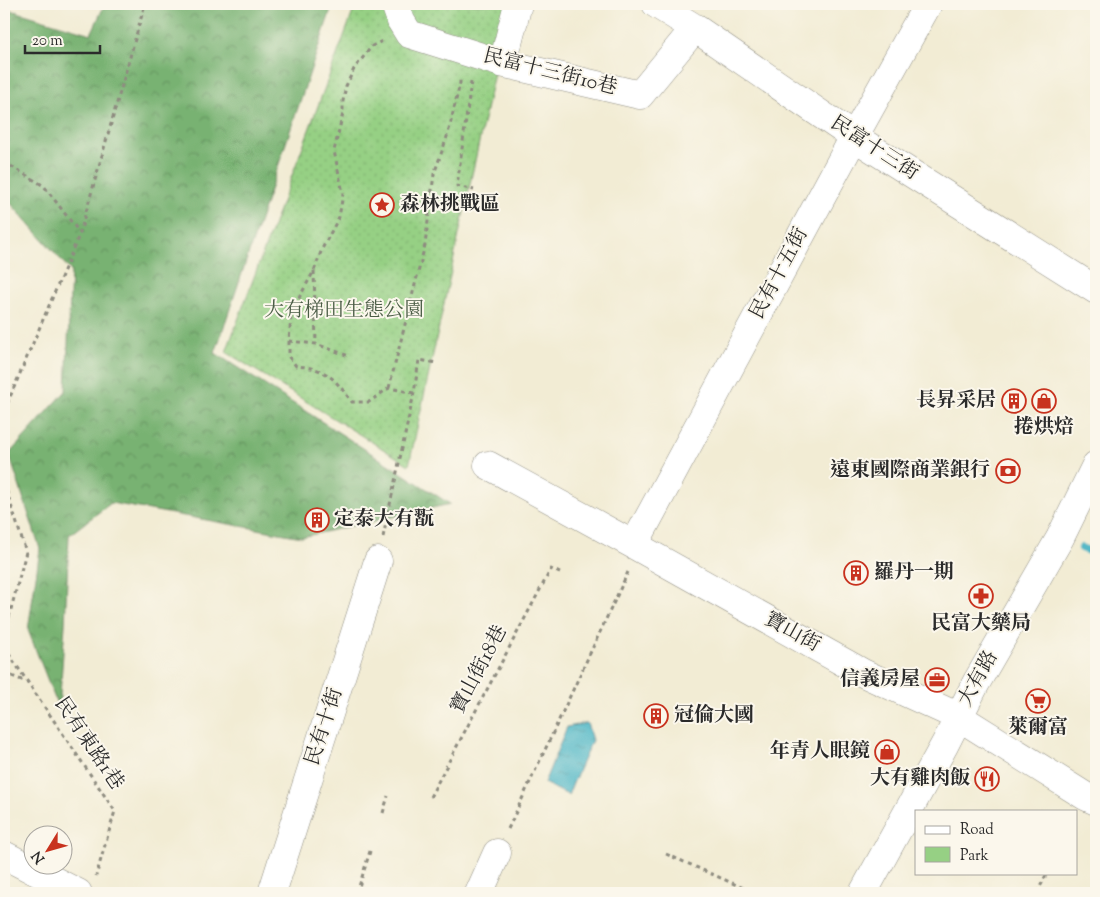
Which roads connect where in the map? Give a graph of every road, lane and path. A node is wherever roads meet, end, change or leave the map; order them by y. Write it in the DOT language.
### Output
graph roads {
  1 [pos="145,4"];
  2 [pos="394,4"];
  3 [pos="518,4"];
  4 [pos="656,4"];
  5 [pos="928,4"];
  6 [pos="695,28"];
  7 [pos="384,40"];
  8 [pos="503,63"];
  9 [pos="466,75"];
  10 [pos="472,78"];
  11 [pos="854,137"];
  12 [pos="4,162"];
  13 [pos="474,190"];
  14 [pos="80,233"];
  15 [pos="314,271"];
  16 [pos="1096,290"];
  17 [pos="289,341"];
  18 [pos="316,344"];
  19 [pos="349,356"];
  20 [pos="437,363"];
  21 [pos="389,388"];
  22 [pos="414,393"];
  23 [pos="4,411"];
  24 [pos="488,465"];
  25 [pos="1096,465"];
  26 [pos="4,483"];
  27 [pos="637,546"];
  28 [pos="378,561"];
  29 [pos="562,574"];
  30 [pos="4,636"];
  31 [pos="4,647"];
  32 [pos="4,673"];
  33 [pos="27,682"];
  34 [pos="959,717"];
  35 [pos="388,796"];
  36 [pos="430,797"];
  37 [pos="1096,802"];
  38 [pos="383,813"];
  39 [pos="372,848"];
  40 [pos="498,853"];
  41 [pos="666,854"];
  42 [pos="4,855"];
  43 [pos="1046,874"];
  44 [pos="85,889"];
  45 [pos="4,893"];
  46 [pos="11,893"];
  47 [pos="272,893"];
  48 [pos="357,893"];
  49 [pos="479,893"];
  50 [pos="755,893"];
  51 [pos="863,893"];
  52 [pos="1037,893"];
  1 -- 14 [label="path"];
  2 -- 8 [label="street, 民富十三街10巷"];
  3 -- 8 [label="street"];
  4 -- 6 [label="street, 民富十三街"];
  5 -- 11 [label="street, 民有十五街"];
  6 -- 8 [label="street, 民富十三街10巷"];
  6 -- 11 [label="street, 民富十三街"];
  7 -- 15 [label="path"];
  9 -- 21 [label="path"];
  10 -- 13 [label="path"];
  11 -- 16 [label="street, 民富十三街"];
  11 -- 27 [label="street, 民有十五街"];
  12 -- 14 [label="path"];
  14 -- 23 [label="path"];
  15 -- 17 [label="path"];
  15 -- 18 [label="path"];
  17 -- 18 [label="path"];
  17 -- 21 [label="path"];
  18 -- 19 [label="path"];
  20 -- 22 [label="path"];
  21 -- 22 [label="path"];
  22 -- 28 [label="path"];
  24 -- 27 [label="street, 寶山街"];
  25 -- 34 [label="street, 大有路"];
  26 -- 30 [label="path"];
  27 -- 34 [label="street, 寶山街"];
  27 -- 40 [label="path"];
  28 -- 47 [label="street, 民有十街"];
  29 -- 36 [label="path, 寶山街18巷"];
  31 -- 33 [label="path, 民有東路1巷"];
  32 -- 33 [label="path"];
  33 -- 44 [label="path, 民有東路1巷"];
  34 -- 37 [label="street, 寶山街"];
  34 -- 51 [label="street, 大有路"];
  35 -- 38 [label="path"];
  39 -- 48 [label="path"];
  40 -- 49 [label="street"];
  41 -- 50 [label="path"];
  42 -- 44 [label="street"];
  43 -- 52 [label="path"];
  45 -- 46 [label="path"];
}
